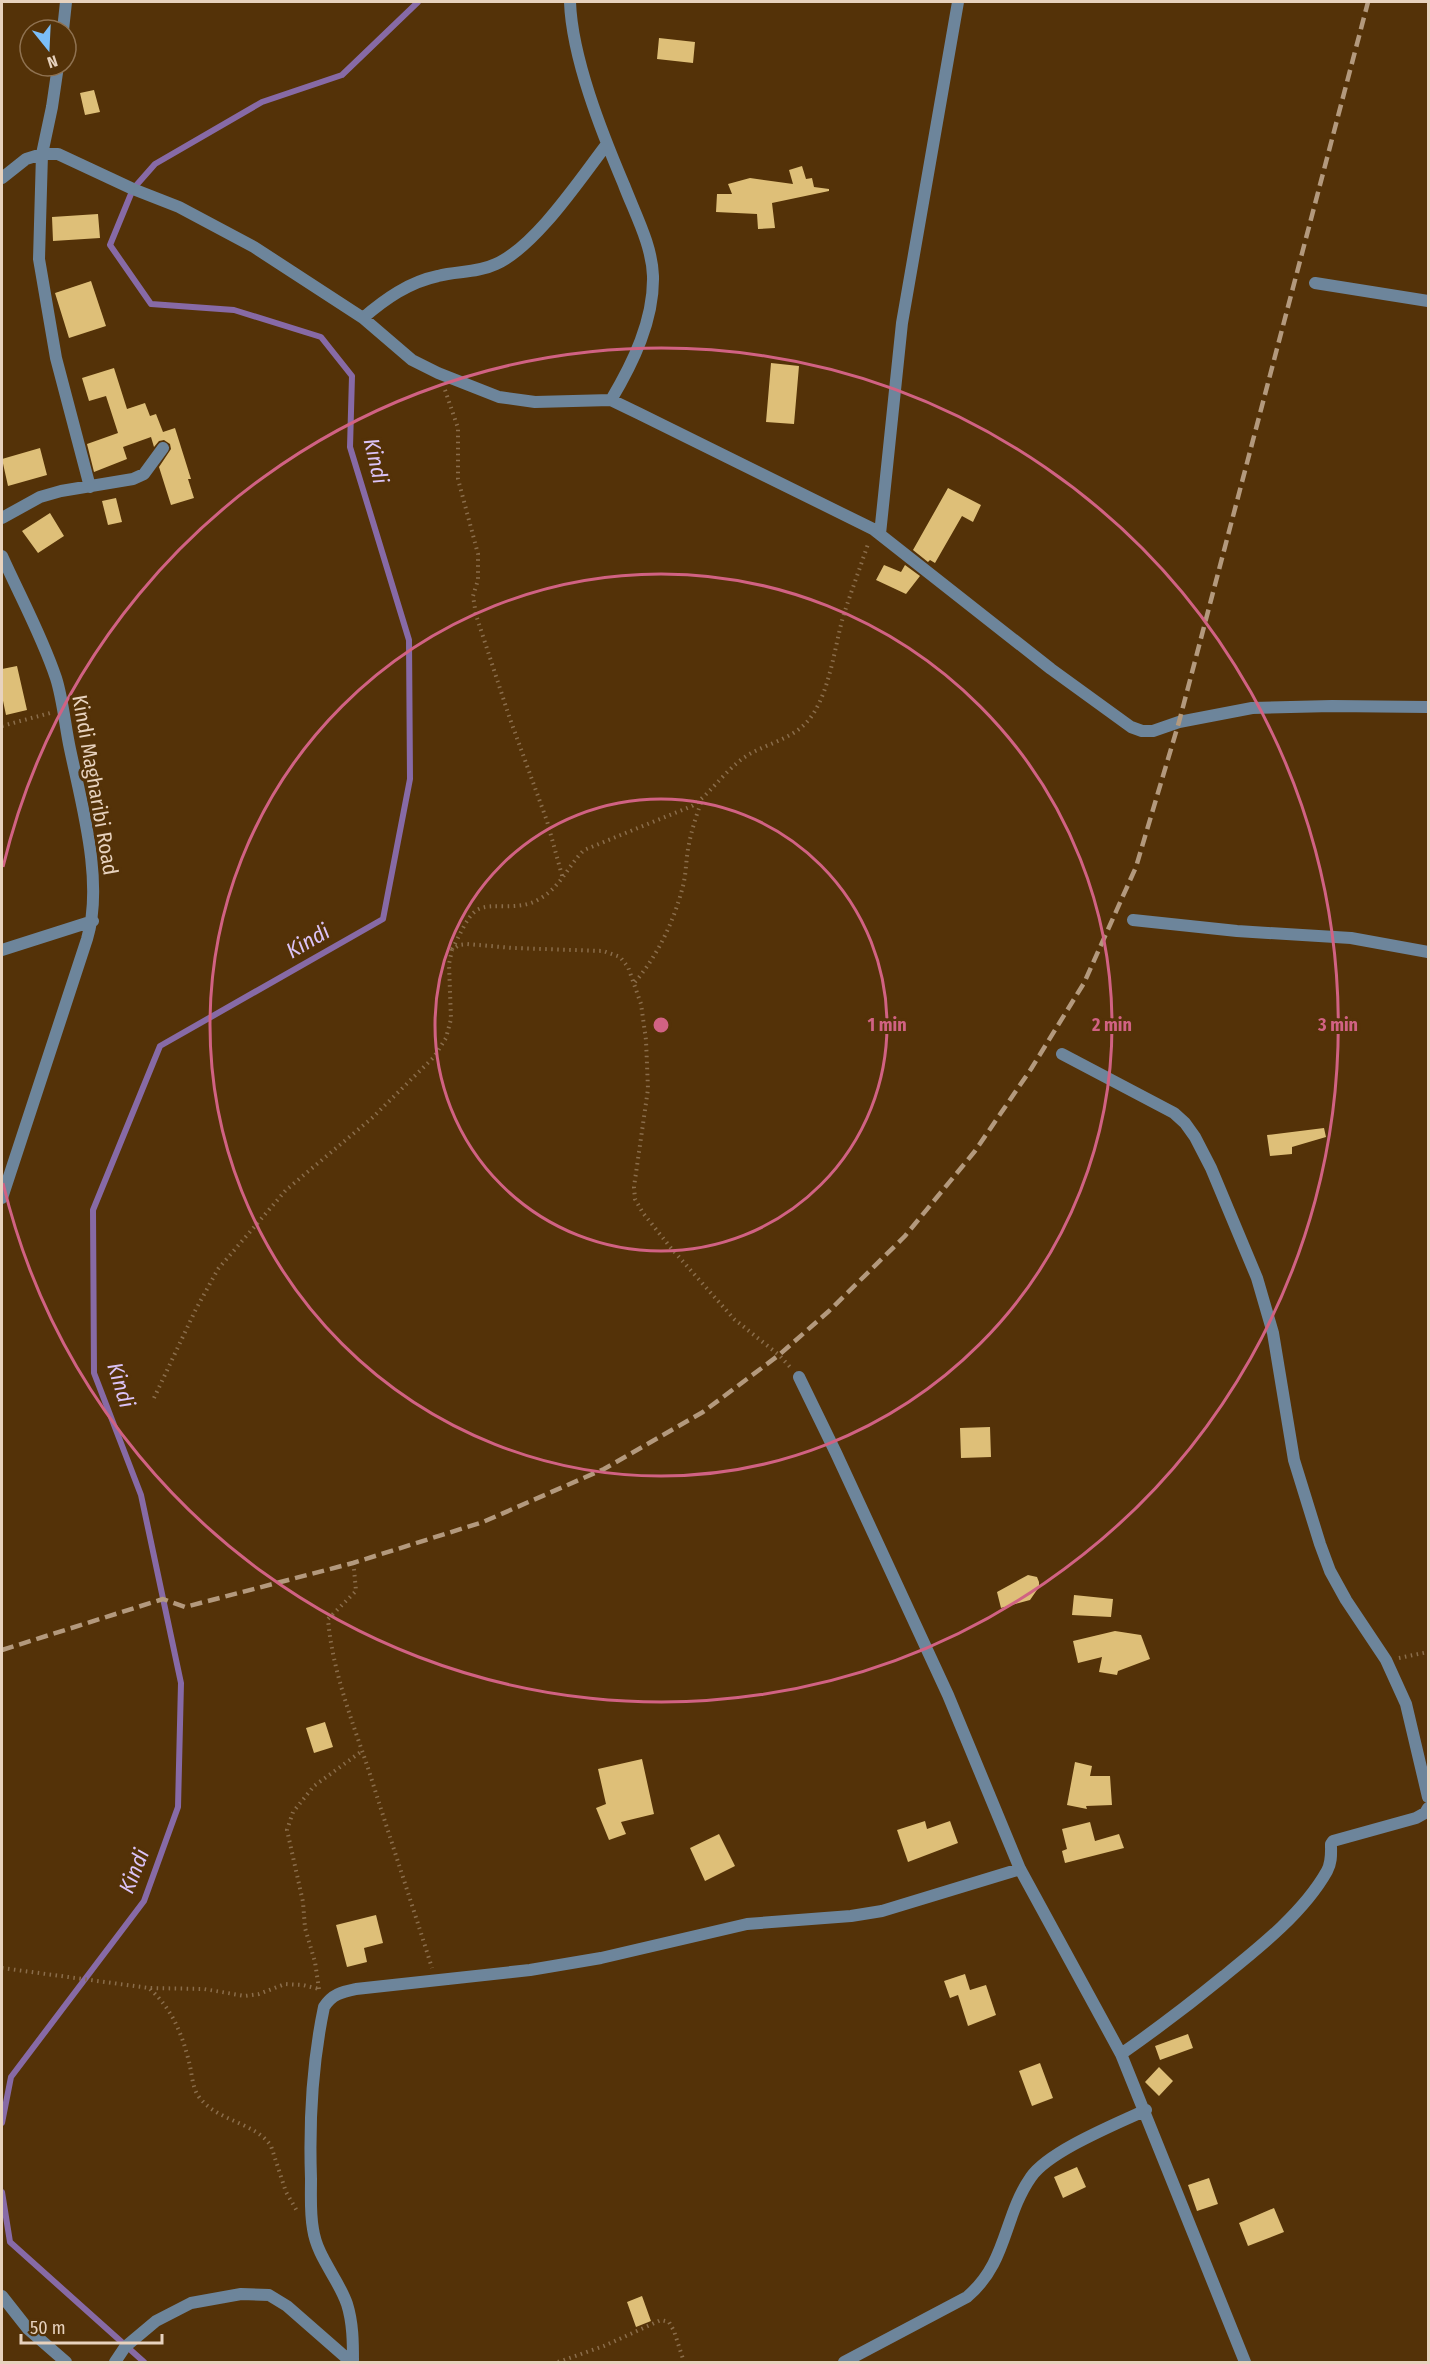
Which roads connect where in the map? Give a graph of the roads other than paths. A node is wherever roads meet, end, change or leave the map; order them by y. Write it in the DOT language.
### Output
graph roads {
  1 [pos="66,2"];
  2 [pos="570,2"];
  3 [pos="958,2"];
  4 [pos="64,18"];
  5 [pos="56,78"];
  6 [pos="607,144"];
  7 [pos="42,154"];
  8 [pos="2,178"];
  9 [pos="1315,284"];
  10 [pos="1428,301"];
  11 [pos="363,318"];
  12 [pos="611,400"];
  13 [pos="163,448"];
  14 [pos="90,487"];
  15 [pos="2,518"];
  16 [pos="877,531"];
  17 [pos="2,556"];
  18 [pos="1428,707"];
  19 [pos="1133,920"];
  20 [pos="93,921"];
  21 [pos="2,950"];
  22 [pos="1428,952"];
  23 [pos="1062,1054"];
  24 [pos="2,1198"];
  25 [pos="799,1377"];
  26 [pos="1428,1797"];
  27 [pos="1428,1808"];
  28 [pos="1020,1869"];
  29 [pos="1122,2054"];
  30 [pos="1146,2110"];
  31 [pos="2,2296"];
  32 [pos="66,2362"];
  33 [pos="115,2362"];
  34 [pos="352,2362"];
  35 [pos="844,2362"];
  36 [pos="1245,2362"];
  1 -- 4 [label="street"];
  2 -- 6 [label="street"];
  3 -- 16 [label="street"];
  5 -- 7 [label="street"];
  6 -- 11 [label="street"];
  6 -- 12 [label="street"];
  7 -- 8 [label="street"];
  7 -- 11 [label="street"];
  7 -- 14 [label="street"];
  9 -- 10 [label="street"];
  11 -- 12 [label="street"];
  12 -- 16 [label="street"];
  13 -- 14 [label="street"];
  14 -- 15 [label="street"];
  16 -- 18 [label="street"];
  17 -- 20 [label="street, Kindi Magharibi Road"];
  19 -- 22 [label="street"];
  20 -- 21 [label="street"];
  20 -- 24 [label="street, Kindi Magharibi Road"];
  23 -- 26 [label="street"];
  25 -- 28 [label="street"];
  27 -- 29 [label="street"];
  28 -- 29 [label="street"];
  28 -- 34 [label="street"];
  29 -- 30 [label="street"];
  30 -- 35 [label="street"];
  30 -- 36 [label="street"];
  31 -- 32 [label="street"];
  33 -- 34 [label="street"];
}
